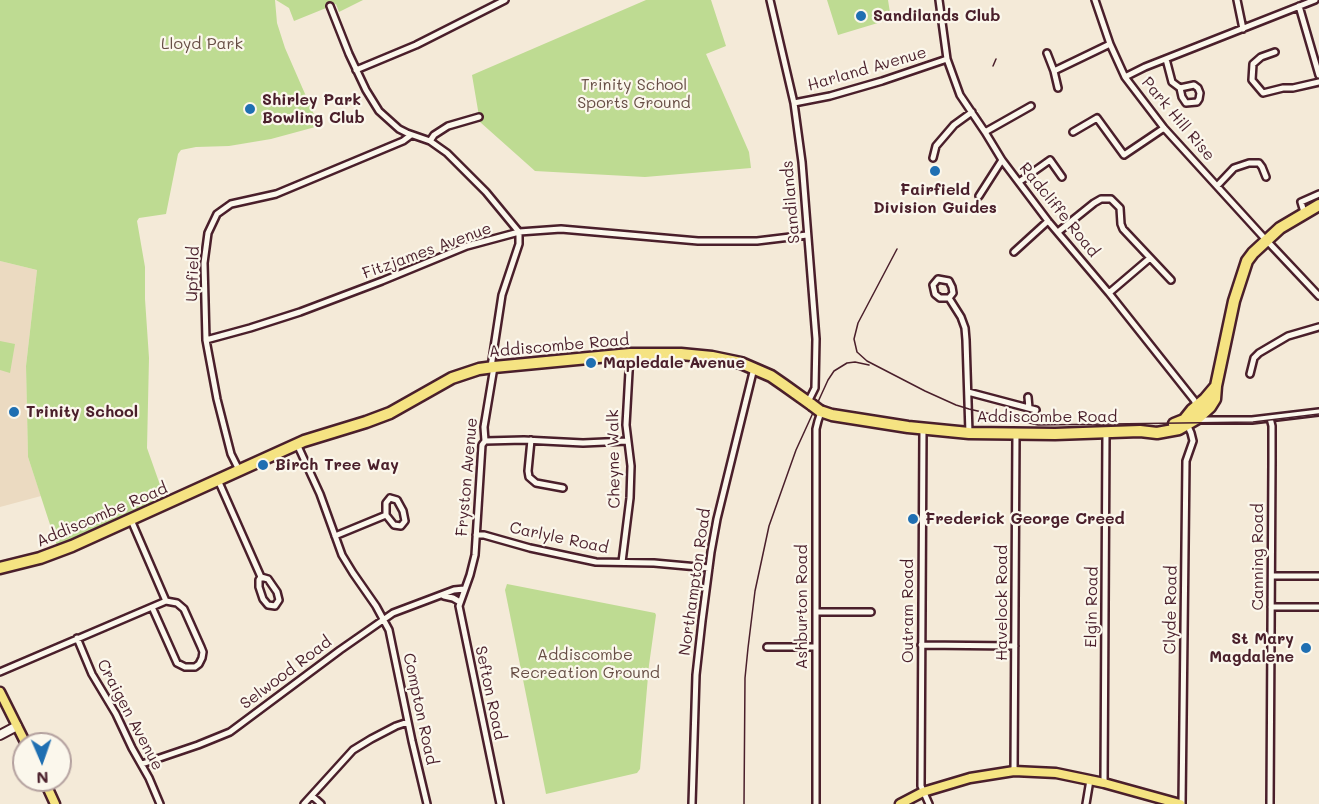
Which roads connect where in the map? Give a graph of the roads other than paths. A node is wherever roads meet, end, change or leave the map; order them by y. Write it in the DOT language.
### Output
graph roads {
  1 [pos="506,0"];
  2 [pos="770,0"];
  3 [pos="939,0"];
  4 [pos="1095,0"];
  5 [pos="1237,0"];
  6 [pos="1316,0"];
  7 [pos="330,6"];
  8 [pos="1299,6"];
  9 [pos="1243,29"];
  10 [pos="1319,42"];
  11 [pos="1110,44"];
  12 [pos="1310,44"];
  13 [pos="1047,52"];
  14 [pos="1275,52"];
  15 [pos="946,59"];
  16 [pos="1166,59"];
  17 [pos="356,70"];
  18 [pos="1054,71"];
  19 [pos="1319,75"];
  20 [pos="1125,77"];
  21 [pos="1319,82"];
  22 [pos="1059,88"];
  23 [pos="1180,88"];
  24 [pos="794,103"];
  25 [pos="1031,106"];
  26 [pos="972,112"];
  27 [pos="479,117"];
  28 [pos="1164,128"];
  29 [pos="986,132"];
  30 [pos="1073,132"];
  31 [pos="411,135"];
  32 [pos="430,141"];
  33 [pos="933,158"];
  34 [pos="1002,159"];
  35 [pos="1062,177"];
  36 [pos="1266,177"];
  37 [pos="1019,182"];
  38 [pos="1217,186"];
  39 [pos="1319,194"];
  40 [pos="979,196"];
  41 [pos="1319,205"];
  42 [pos="1319,211"];
  43 [pos="1304,212"];
  44 [pos="1048,221"];
  45 [pos="519,232"];
  46 [pos="1058,232"];
  47 [pos="807,235"];
  48 [pos="1268,242"];
  49 [pos="1014,252"];
  50 [pos="1150,258"];
  51 [pos="1171,280"];
  52 [pos="1109,293"];
  53 [pos="1319,296"];
  54 [pos="950,298"];
  55 [pos="1319,327"];
  56 [pos="206,340"];
  57 [pos="630,354"];
  58 [pos="493,367"];
  59 [pos="754,368"];
  60 [pos="1250,374"];
  61 [pos="968,392"];
  62 [pos="1028,397"];
  63 [pos="815,408"];
  64 [pos="1029,408"];
  65 [pos="1201,409"];
  66 [pos="1036,410"];
  67 [pos="1319,412"];
  68 [pos="1270,418"];
  69 [pos="1189,422"];
  70 [pos="923,429"];
  71 [pos="969,433"];
  72 [pos="1106,433"];
  73 [pos="1016,434"];
  74 [pos="531,440"];
  75 [pos="485,441"];
  76 [pos="627,441"];
  77 [pos="297,444"];
  78 [pos="239,470"];
  79 [pos="218,480"];
  80 [pos="563,488"];
  81 [pos="386,515"];
  82 [pos="131,520"];
  83 [pos="476,535"];
  84 [pos="335,536"];
  85 [pos="622,562"];
  86 [pos="0,568"];
  87 [pos="709,568"];
  88 [pos="1272,576"];
  89 [pos="1319,576"];
  90 [pos="261,577"];
  91 [pos="465,589"];
  92 [pos="442,595"];
  93 [pos="166,601"];
  94 [pos="460,602"];
  95 [pos="152,607"];
  96 [pos="1271,607"];
  97 [pos="1319,608"];
  98 [pos="816,612"];
  99 [pos="871,612"];
  100 [pos="384,620"];
  101 [pos="76,638"];
  102 [pos="921,645"];
  103 [pos="1015,646"];
  104 [pos="767,647"];
  105 [pos="816,647"];
  106 [pos="0,672"];
  107 [pos="0,692"];
  108 [pos="4,710"];
  109 [pos="408,722"];
  110 [pos="17,726"];
  111 [pos="20,732"];
  112 [pos="0,735"];
  113 [pos="142,764"];
  114 [pos="1014,771"];
  115 [pos="1090,780"];
  116 [pos="1104,783"];
  117 [pos="923,792"];
  118 [pos="312,796"];
  119 [pos="160,804"];
  120 [pos="304,804"];
  121 [pos="321,804"];
  122 [pos="428,804"];
  123 [pos="500,804"];
  124 [pos="692,804"];
  125 [pos="816,804"];
  126 [pos="900,804"];
  127 [pos="929,804"];
  128 [pos="1086,804"];
  129 [pos="1181,804"];
  130 [pos="1270,804"];
  1 -- 17 [label="street"];
  2 -- 24 [label="street, Sandilands"];
  3 -- 15 [label="street, Radcliffe Road"];
  4 -- 11 [label="street, Park Hill Rise"];
  5 -- 9 [label="street"];
  6 -- 8 [label="street"];
  7 -- 17 [label="street"];
  8 -- 9 [label="street"];
  8 -- 12 [label="street"];
  9 -- 16 [label="street"];
  10 -- 12 [label="street"];
  11 -- 18 [label="street"];
  11 -- 20 [label="street, Park Hill Rise"];
  12 -- 19 [label="street"];
  13 -- 18 [label="street"];
  14 -- 21 [label="street"];
  15 -- 24 [label="street, Harland Avenue"];
  15 -- 26 [label="street, Radcliffe Road"];
  16 -- 20 [label="street"];
  16 -- 23 [label="street"];
  17 -- 31 [label="street"];
  18 -- 22 [label="street"];
  20 -- 28 [label="street, Park Hill Rise"];
  24 -- 47 [label="street, Sandilands"];
  25 -- 29 [label="street"];
  26 -- 29 [label="street, Radcliffe Road"];
  26 -- 33 [label="street"];
  27 -- 32 [label="street"];
  28 -- 30 [label="street"];
  28 -- 38 [label="street, Park Hill Rise"];
  29 -- 34 [label="street, Radcliffe Road"];
  31 -- 32 [label="street"];
  31 -- 56 [label="street, Upfield"];
  32 -- 45 [label="street"];
  34 -- 37 [label="street, Radcliffe Road"];
  34 -- 40 [label="street"];
  35 -- 37 [label="street"];
  36 -- 38 [label="street"];
  37 -- 44 [label="street, Radcliffe Road"];
  38 -- 48 [label="street, Park Hill Rise"];
  39 -- 43 [label="street"];
  41 -- 43 [label="highway"];
  42 -- 48 [label="highway"];
  43 -- 48 [label="highway"];
  44 -- 46 [label="street, Radcliffe Road"];
  44 -- 49 [label="street"];
  45 -- 47 [label="street, Fitzjames Avenue"];
  45 -- 56 [label="street, Fitzjames Avenue"];
  45 -- 58 [label="street"];
  46 -- 50 [label="street"];
  46 -- 52 [label="street, Radcliffe Road"];
  47 -- 63 [label="street, Sandilands"];
  48 -- 53 [label="street, Park Hill Rise"];
  48 -- 65 [label="highway"];
  50 -- 51 [label="street"];
  50 -- 52 [label="street"];
  52 -- 65 [label="street, Radcliffe Road"];
  54 -- 61 [label="street"];
  55 -- 60 [label="street"];
  56 -- 78 [label="street, Upfield"];
  57 -- 58 [label="highway, Addiscombe Road"];
  57 -- 59 [label="highway, Addiscombe Road"];
  57 -- 76 [label="street, Cheyne Walk"];
  58 -- 75 [label="street, Fryston Avenue"];
  58 -- 77 [label="highway, Addiscombe Road"];
  59 -- 63 [label="highway, Addiscombe Road"];
  59 -- 87 [label="street, Northampton Road"];
  61 -- 64 [label="street"];
  61 -- 71 [label="street"];
  62 -- 64 [label="street"];
  63 -- 70 [label="highway, Addiscombe Road"];
  63 -- 98 [label="street, Ashburton Road"];
  64 -- 66 [label="street"];
  65 -- 69 [label="highway, Addiscombe Road"];
  67 -- 68 [label="street, Addiscombe Road"];
  68 -- 69 [label="street, Addiscombe Road"];
  68 -- 88 [label="street, Canning Road"];
  69 -- 72 [label="highway, Addiscombe Road"];
  69 -- 129 [label="street, Clyde Road"];
  70 -- 71 [label="highway, Addiscombe Road"];
  70 -- 102 [label="street, Outram Road"];
  71 -- 73 [label="highway, Addiscombe Road"];
  72 -- 73 [label="highway, Addiscombe Road"];
  72 -- 116 [label="street, Elgin Road"];
  73 -- 103 [label="street, Havelock Road"];
  74 -- 75 [label="street"];
  74 -- 76 [label="street"];
  74 -- 80 [label="street"];
  75 -- 83 [label="street, Fryston Avenue"];
  76 -- 85 [label="street, Cheyne Walk"];
  77 -- 78 [label="highway, Addiscombe Road"];
  77 -- 84 [label="street"];
  78 -- 79 [label="highway, Addiscombe Road"];
  79 -- 82 [label="highway, Addiscombe Road"];
  79 -- 90 [label="street"];
  81 -- 81 [label="street"];
  81 -- 84 [label="street"];
  82 -- 86 [label="highway, Addiscombe Road"];
  82 -- 93 [label="street"];
  83 -- 85 [label="street, Carlyle Road"];
  83 -- 91 [label="street, Fryston Avenue"];
  84 -- 100 [label="street"];
  85 -- 87 [label="street, Carlyle Road"];
  87 -- 124 [label="street, Northampton Road"];
  88 -- 89 [label="street"];
  88 -- 96 [label="street, Canning Road"];
  90 -- 90 [label="street"];
  91 -- 92 [label="street, Selwood Road"];
  91 -- 94 [label="street, Sefton Road"];
  92 -- 94 [label="street"];
  92 -- 100 [label="street, Selwood Road"];
  93 -- 95 [label="street"];
  93 -- 95 [label="street"];
  94 -- 123 [label="street, Sefton Road"];
  95 -- 101 [label="street"];
  96 -- 97 [label="street"];
  96 -- 130 [label="street, Canning Road"];
  98 -- 99 [label="street"];
  98 -- 105 [label="street, Ashburton Road"];
  100 -- 109 [label="street, Compton Road"];
  100 -- 113 [label="street, Selwood Road"];
  101 -- 106 [label="street"];
  101 -- 113 [label="street, Craigen Avenue"];
  102 -- 103 [label="street"];
  102 -- 117 [label="street, Outram Road"];
  103 -- 114 [label="street, Havelock Road"];
  104 -- 105 [label="street"];
  105 -- 125 [label="street, Ashburton Road"];
  107 -- 108 [label="main road"];
  108 -- 110 [label="main road"];
  109 -- 118 [label="street"];
  109 -- 122 [label="street, Compton Road"];
  110 -- 111 [label="main road"];
  110 -- 112 [label="street"];
  113 -- 119 [label="street, Craigen Avenue"];
  114 -- 115 [label="main road"];
  114 -- 117 [label="main road"];
  115 -- 116 [label="main road"];
  115 -- 128 [label="street"];
  116 -- 129 [label="main road"];
  117 -- 126 [label="main road"];
  117 -- 127 [label="street"];
  118 -- 120 [label="street"];
  118 -- 121 [label="street"];
}
